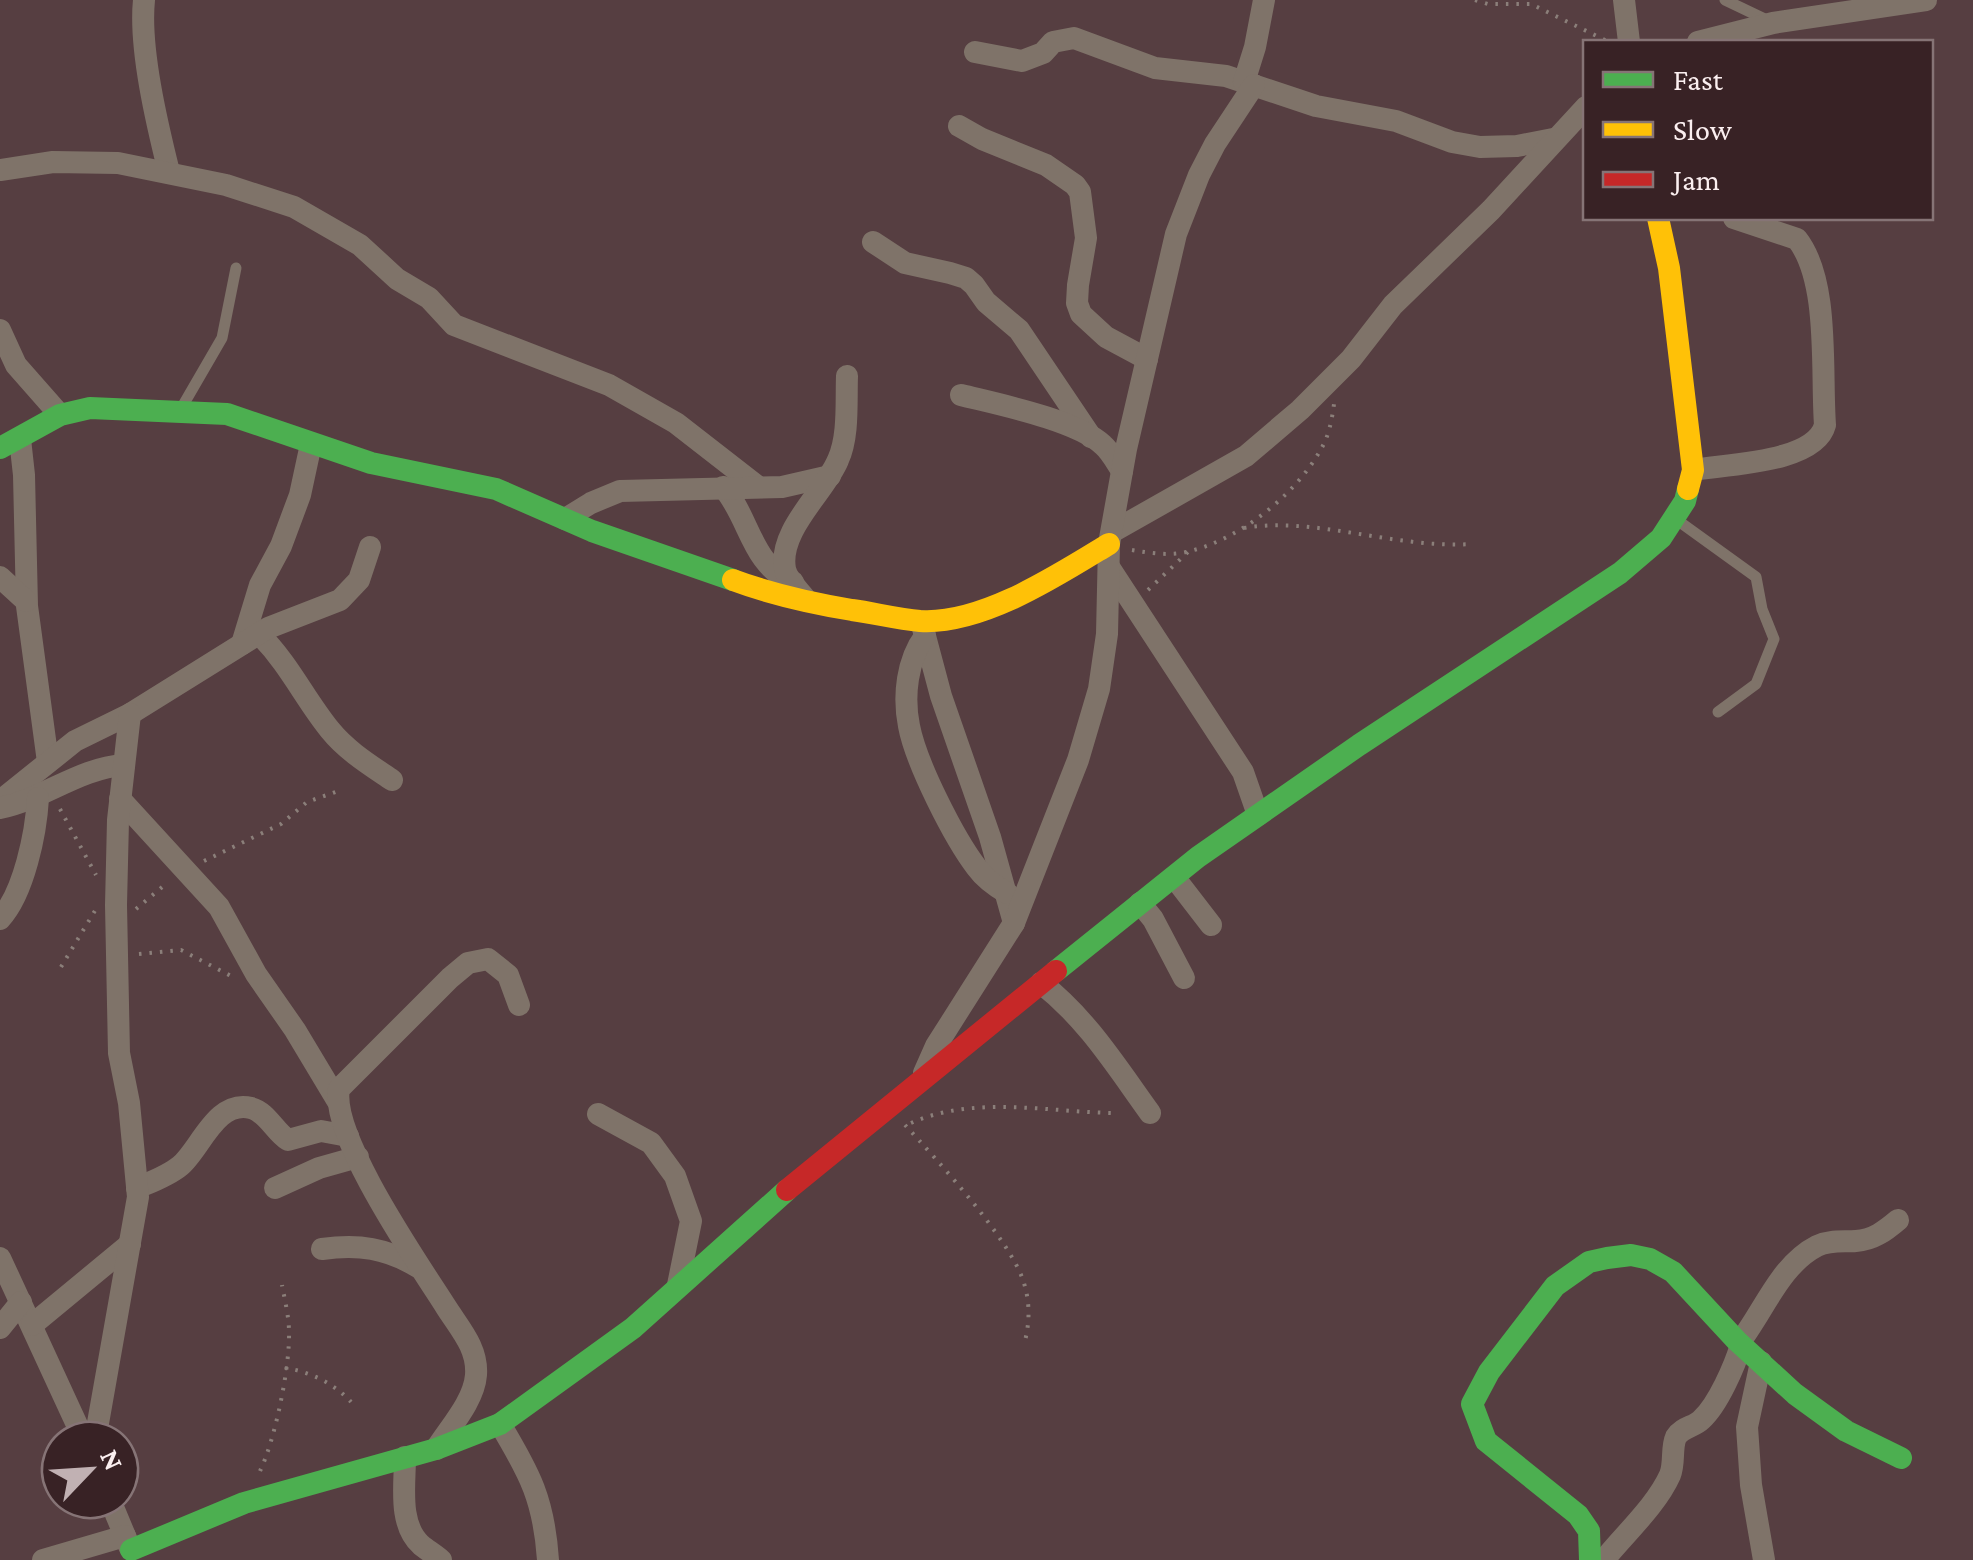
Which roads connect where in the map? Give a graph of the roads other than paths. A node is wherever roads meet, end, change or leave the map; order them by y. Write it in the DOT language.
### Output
graph roads {
  1 [pos="144,0"];
  2 [pos="1264,0"];
  3 [pos="1624,0"];
  4 [pos="1726,0"];
  5 [pos="1926,0"];
  6 [pos="1773,23"];
  7 [pos="1748,36"];
  8 [pos="1629,40"];
  9 [pos="1715,40"];
  10 [pos="975,52"];
  11 [pos="1249,84"];
  12 [pos="1583,111"];
  13 [pos="959,126"];
  14 [pos="1553,139"];
  15 [pos="0,170"];
  16 [pos="170,172"];
  17 [pos="1658,220"];
  18 [pos="1748,220"];
  19 [pos="1788,226"];
  20 [pos="873,242"];
  21 [pos="236,268"];
  22 [pos="0,330"];
  23 [pos="1148,359"];
  24 [pos="848,376"];
  25 [pos="961,395"];
  26 [pos="181,410"];
  27 [pos="60,415"];
  28 [pos="1092,438"];
  29 [pos="10,444"];
  30 [pos="311,444"];
  31 [pos="1693,470"];
  32 [pos="1122,471"];
  33 [pos="830,476"];
  34 [pos="757,486"];
  35 [pos="722,487"];
  36 [pos="1674,518"];
  37 [pos="566,519"];
  38 [pos="370,547"];
  39 [pos="1110,548"];
  40 [pos="0,576"];
  41 [pos="800,592"];
  42 [pos="26,602"];
  43 [pos="923,628"];
  44 [pos="251,639"];
  45 [pos="42,703"];
  46 [pos="1718,712"];
  47 [pos="130,714"];
  48 [pos="76,740"];
  49 [pos="48,762"];
  50 [pos="124,766"];
  51 [pos="392,780"];
  52 [pos="45,794"];
  53 [pos="120,799"];
  54 [pos="0,805"];
  55 [pos="1258,815"];
  56 [pos="1174,877"];
  57 [pos="1007,894"];
  58 [pos="1140,903"];
  59 [pos="0,919"];
  60 [pos="1014,923"];
  61 [pos="1211,924"];
  62 [pos="1184,978"];
  63 [pos="1040,983"];
  64 [pos="519,1005"];
  65 [pos="921,1081"];
  66 [pos="336,1100"];
  67 [pos="598,1114"];
  68 [pos="1150,1114"];
  69 [pos="353,1146"];
  70 [pos="137,1188"];
  71 [pos="275,1188"];
  72 [pos="1898,1220"];
  73 [pos="130,1244"];
  74 [pos="322,1249"];
  75 [pos="0,1258"];
  76 [pos="422,1269"];
  77 [pos="678,1285"];
  78 [pos="21,1302"];
  79 [pos="32,1325"];
  80 [pos="0,1327"];
  81 [pos="1740,1344"];
  82 [pos="1760,1362"];
  83 [pos="75,1420"];
  84 [pos="99,1420"];
  85 [pos="500,1424"];
  86 [pos="436,1449"];
  87 [pos="405,1457"];
  88 [pos="1901,1458"];
  89 [pos="118,1520"];
  90 [pos="130,1549"];
  91 [pos="1601,1555"];
  92 [pos="44,1560"];
  93 [pos="440,1560"];
  94 [pos="548,1560"];
  95 [pos="1764,1560"];
  1 -- 16 [label="street"];
  2 -- 11 [label="street"];
  3 -- 8 [label="street"];
  4 -- 6 [label="lane"];
  5 -- 6 [label="street"];
  6 -- 7 [label="street"];
  7 -- 9 [label="street"];
  10 -- 11 [label="street"];
  11 -- 14 [label="street"];
  11 -- 23 [label="street"];
  12 -- 14 [label="street"];
  13 -- 23 [label="street"];
  14 -- 39 [label="street"];
  15 -- 16 [label="street"];
  16 -- 34 [label="street"];
  17 -- 31 [label="street"];
  18 -- 19 [label="street"];
  19 -- 31 [label="street"];
  20 -- 28 [label="street"];
  21 -- 26 [label="lane"];
  22 -- 27 [label="street"];
  23 -- 32 [label="street"];
  24 -- 33 [label="street"];
  25 -- 28 [label="street"];
  26 -- 27 [label="street"];
  26 -- 30 [label="street"];
  27 -- 29 [label="street"];
  28 -- 32 [label="street"];
  29 -- 42 [label="street"];
  30 -- 37 [label="street"];
  30 -- 44 [label="street"];
  31 -- 36 [label="street"];
  32 -- 39 [label="street"];
  33 -- 34 [label="street"];
  33 -- 41 [label="street"];
  34 -- 35 [label="street"];
  35 -- 37 [label="street"];
  35 -- 41 [label="street"];
  36 -- 46 [label="lane"];
  36 -- 55 [label="street"];
  37 -- 41 [label="street"];
  38 -- 44 [label="street"];
  39 -- 43 [label="street"];
  39 -- 55 [label="street"];
  39 -- 60 [label="street"];
  40 -- 42 [label="street"];
  41 -- 43 [label="street"];
  42 -- 45 [label="street"];
  43 -- 57 [label="street"];
  43 -- 57 [label="street"];
  44 -- 47 [label="street"];
  44 -- 51 [label="street"];
  45 -- 48 [label="street"];
  45 -- 49 [label="street"];
  47 -- 48 [label="street"];
  47 -- 50 [label="street"];
  48 -- 49 [label="street"];
  49 -- 54 [label="street"];
  50 -- 52 [label="street"];
  50 -- 53 [label="street"];
  52 -- 54 [label="street"];
  52 -- 59 [label="street"];
  53 -- 66 [label="street"];
  53 -- 70 [label="street"];
  55 -- 56 [label="street"];
  56 -- 58 [label="street"];
  56 -- 61 [label="street"];
  57 -- 60 [label="street"];
  58 -- 62 [label="street"];
  58 -- 63 [label="street"];
  60 -- 65 [label="street"];
  63 -- 65 [label="street"];
  63 -- 68 [label="street"];
  64 -- 66 [label="street"];
  65 -- 77 [label="street"];
  66 -- 69 [label="street"];
  67 -- 77 [label="street"];
  69 -- 70 [label="street"];
  69 -- 71 [label="street"];
  69 -- 76 [label="street"];
  70 -- 73 [label="street"];
  72 -- 81 [label="street"];
  73 -- 79 [label="street"];
  73 -- 84 [label="street"];
  74 -- 76 [label="street"];
  75 -- 78 [label="street"];
  76 -- 86 [label="street"];
  77 -- 85 [label="street"];
  78 -- 79 [label="street"];
  78 -- 80 [label="street"];
  79 -- 83 [label="street"];
  81 -- 82 [label="street"];
  81 -- 91 [label="street"];
  81 -- 91 [label="street"];
  82 -- 88 [label="street"];
  82 -- 95 [label="street"];
  85 -- 86 [label="street"];
  85 -- 94 [label="street"];
  86 -- 87 [label="street"];
  87 -- 90 [label="street"];
  87 -- 93 [label="street"];
  89 -- 90 [label="street"];
  90 -- 92 [label="street"];
}
